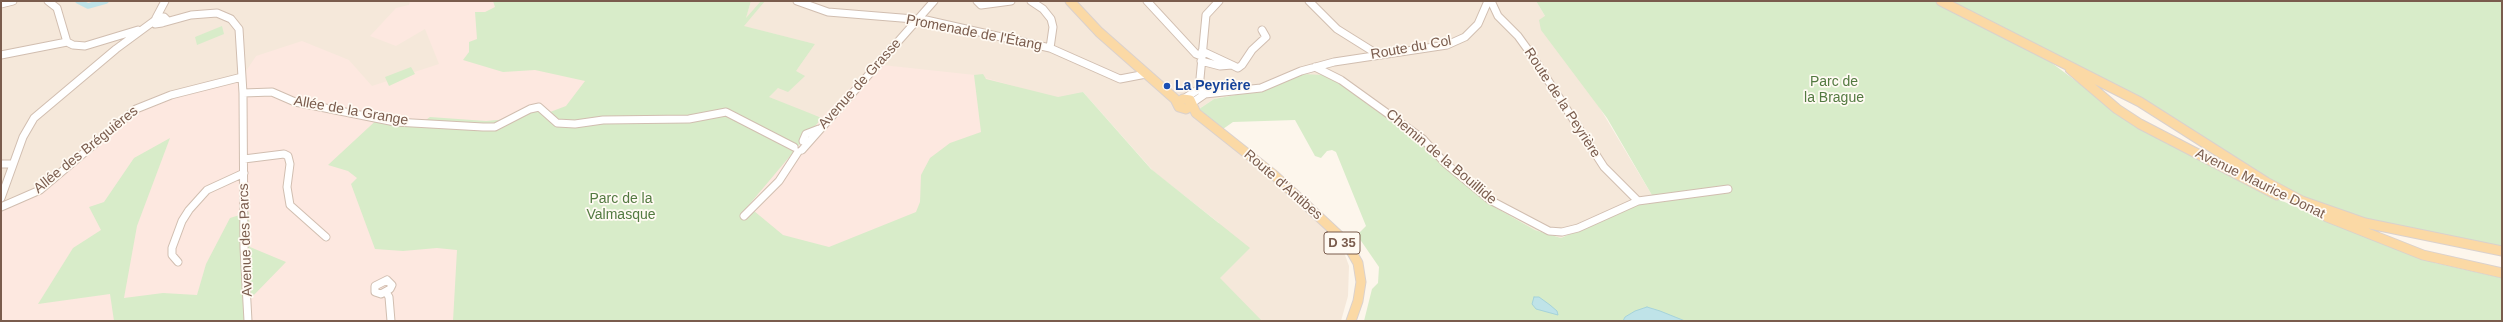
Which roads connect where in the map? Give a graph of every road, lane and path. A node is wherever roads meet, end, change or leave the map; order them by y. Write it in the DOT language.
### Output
graph roads {
  1 [pos="13,1"];
  2 [pos="48,1"];
  3 [pos="165,1"];
  4 [pos="796,1"];
  5 [pos="934,1"];
  6 [pos="977,1"];
  7 [pos="1011,1"];
  8 [pos="1031,1"];
  9 [pos="1070,1"];
  10 [pos="1076,1"];
  11 [pos="1147,1"];
  12 [pos="1219,1"];
  13 [pos="1309,1"];
  14 [pos="1488,1"];
  15 [pos="1491,1"];
  16 [pos="1940,1"];
  17 [pos="1,4"];
  18 [pos="160,19"];
  19 [pos="918,19"];
  20 [pos="139,30"];
  21 [pos="1262,30"];
  22 [pos="67,42"];
  23 [pos="1050,48"];
  24 [pos="2040,51"];
  25 [pos="1377,54"];
  26 [pos="1,55"];
  27 [pos="1201,56"];
  28 [pos="1139,67"];
  29 [pos="1315,67"];
  30 [pos="1146,74"];
  31 [pos="1131,77"];
  32 [pos="242,80"];
  33 [pos="2114,88"];
  34 [pos="1199,89"];
  35 [pos="243,93"];
  36 [pos="1205,94"];
  37 [pos="2101,96"];
  38 [pos="1185,103"];
  39 [pos="2205,142"];
  40 [pos="801,146"];
  41 [pos="2196,154"];
  42 [pos="244,159"];
  43 [pos="1,164"];
  44 [pos="13,164"];
  45 [pos="244,173"];
  46 [pos="1282,186"];
  47 [pos="1728,189"];
  48 [pos="1,198"];
  49 [pos="1638,201"];
  50 [pos="1,207"];
  51 [pos="744,216"];
  52 [pos="326,237"];
  53 [pos="2502,251"];
  54 [pos="178,262"];
  55 [pos="2502,273"];
  56 [pos="386,292"];
  57 [pos="248,321"];
  58 [pos="391,321"];
  59 [pos="1348,321"];
  60 [pos="1351,321"];
  1 -- 17 [label="street"];
  2 -- 22 [label="street"];
  3 -- 18 [label="street"];
  4 -- 19 [label="street, Promenade de l'Étang"];
  5 -- 19 [label="street, Avenue de Grasse"];
  6 -- 7 [label="street"];
  8 -- 23 [label="street"];
  9 -- 28 [label="main road, D 35"];
  10 -- 38 [label="main road, D 35"];
  11 -- 27 [label="street"];
  12 -- 27 [label="street"];
  13 -- 25 [label="street"];
  14 -- 25 [label="street, Route du Col"];
  15 -- 49 [label="street, Route de la Peyrière"];
  16 -- 24 [label="main road, Avenue Maurice Donat"];
  18 -- 20 [label="street, Avenue des Parcs"];
  18 -- 32 [label="street, Avenue des Parcs"];
  19 -- 23 [label="street, Promenade de l'Étang"];
  19 -- 40 [label="street, Avenue de Grasse"];
  20 -- 22 [label="street, Avenue des Parcs"];
  20 -- 44 [label="street"];
  21 -- 27 [label="street"];
  22 -- 26 [label="street"];
  23 -- 31 [label="street, Promenade de l'Étang"];
  24 -- 33 [label="main road, Avenue Maurice Donat"];
  24 -- 37 [label="main road, Avenue Maurice Donat"];
  25 -- 29 [label="street, Route du Col"];
  27 -- 34 [label="street"];
  28 -- 30 [label="main road, D 35"];
  28 -- 31 [label="street"];
  29 -- 36 [label="street"];
  29 -- 49 [label="street, Chemin de la Bouillide"];
  30 -- 31 [label="street, Promenade de l'Étang"];
  30 -- 38 [label="main road, D 35"];
  32 -- 35 [label="street, Avenue des Parcs"];
  32 -- 50 [label="street, Allée des Bréguières"];
  33 -- 37 [label="main road"];
  33 -- 39 [label="main road, Avenue Maurice Donat"];
  34 -- 36 [label="street"];
  34 -- 38 [label="street"];
  35 -- 40 [label="street, Allée de la Grange"];
  35 -- 42 [label="street, Avenue des Parcs"];
  36 -- 38 [label="street"];
  37 -- 41 [label="main road, Avenue Maurice Donat"];
  38 -- 46 [label="main road, Route d'Antibes / D 35"];
  39 -- 41 [label="main road"];
  39 -- 53 [label="main road, Avenue Maurice Donat"];
  40 -- 51 [label="street, Avenue de Grasse"];
  41 -- 55 [label="main road, Avenue Maurice Donat"];
  42 -- 45 [label="street, Avenue des Parcs"];
  42 -- 52 [label="street"];
  43 -- 44 [label="street"];
  44 -- 48 [label="street"];
  45 -- 54 [label="street"];
  45 -- 57 [label="street, Avenue des Parcs"];
  46 -- 59 [label="main road, Route d'Antibes / D 35"];
  46 -- 60 [label="main road, Route d'Antibes / D 35"];
  47 -- 49 [label="street, Chemin de la Bouillide"];
  56 -- 58 [label="street"];
}
